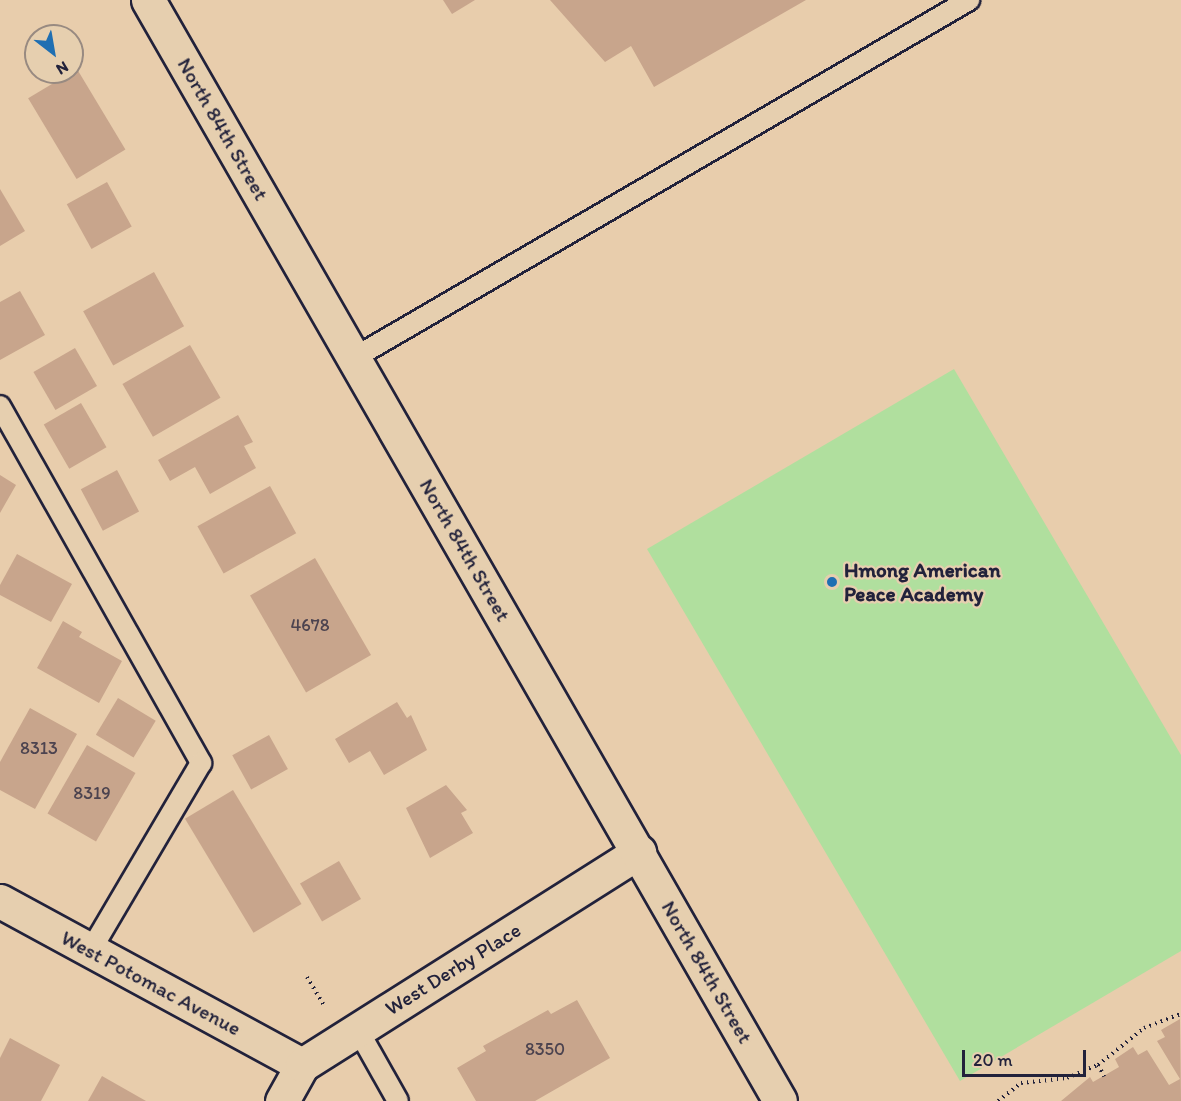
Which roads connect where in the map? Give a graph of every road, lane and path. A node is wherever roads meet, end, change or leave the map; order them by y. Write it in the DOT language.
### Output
graph roads {
  1 [pos="148,0"];
  2 [pos="969,0"];
  3 [pos="354,358"];
  4 [pos="0,406"];
  5 [pos="639,852"];
  6 [pos="0,901"];
  7 [pos="91,950"];
  8 [pos="1181,1014"];
  9 [pos="358,1030"];
  10 [pos="302,1065"];
  11 [pos="1098,1065"];
  12 [pos="1104,1076"];
  13 [pos="282,1101"];
  14 [pos="398,1101"];
  15 [pos="780,1101"];
  16 [pos="998,1101"];
  1 -- 3 [label="street, North 84th Street"];
  2 -- 3 [label="lane"];
  3 -- 5 [label="street, North 84th Street"];
  4 -- 7 [label="lane"];
  5 -- 9 [label="street, West Derby Place"];
  5 -- 15 [label="street, North 84th Street"];
  6 -- 7 [label="street, West Potomac Avenue"];
  7 -- 10 [label="street, West Potomac Avenue"];
  8 -- 11 [label="path"];
  9 -- 10 [label="street, West Derby Place"];
  9 -- 14 [label="lane"];
  10 -- 13 [label="street, West Derby Place"];
  11 -- 12 [label="path"];
  11 -- 16 [label="path"];
}
